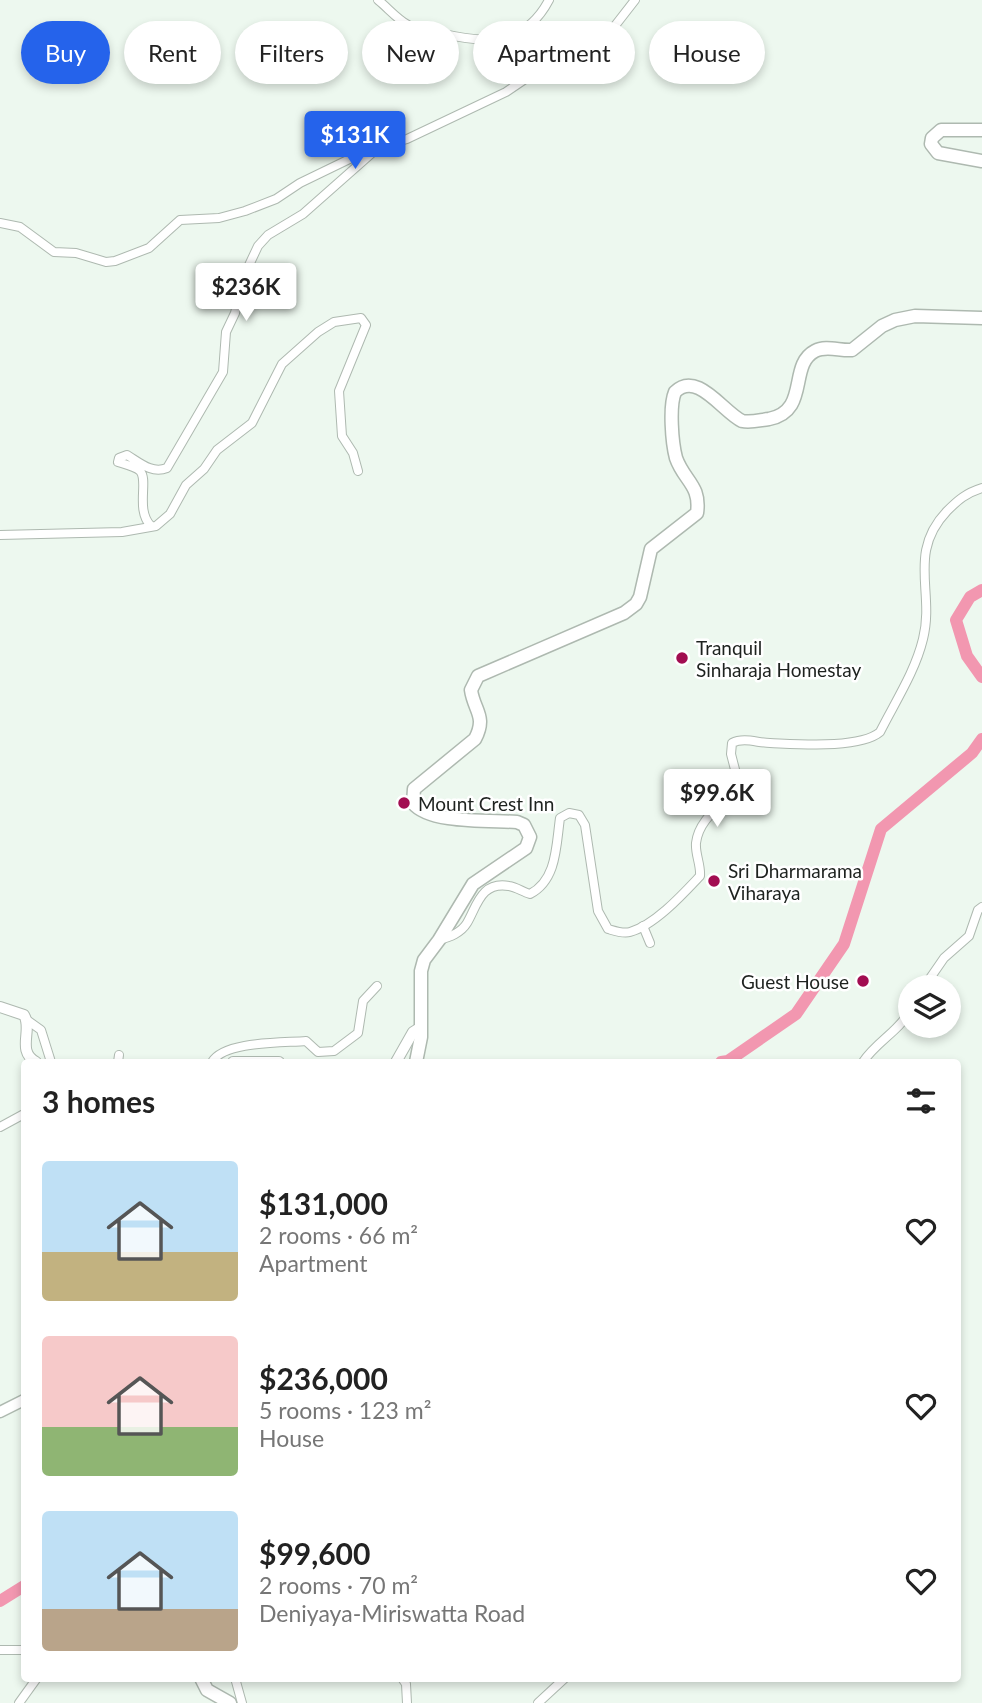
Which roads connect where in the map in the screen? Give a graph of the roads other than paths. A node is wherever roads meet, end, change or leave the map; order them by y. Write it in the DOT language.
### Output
graph roads {
  1 [pos="378,0"];
  2 [pos="549,0"];
  3 [pos="635,0"];
  4 [pos="982,130"];
  5 [pos="382,146"];
  6 [pos="982,161"];
  7 [pos="0,223"];
  8 [pos="982,318"];
  9 [pos="358,471"];
  10 [pos="982,488"];
  11 [pos="151,526"];
  12 [pos="0,535"];
  13 [pos="982,907"];
  14 [pos="643,926"];
  15 [pos="439,940"];
  16 [pos="650,943"];
  17 [pos="932,975"];
  18 [pos="377,986"];
  19 [pos="0,1007"];
  20 [pos="27,1020"];
  21 [pos="421,1027"];
  22 [pos="898,1027"];
  23 [pos="30,1059"];
  24 [pos="50,1059"];
  25 [pos="214,1059"];
  26 [pos="398,1059"];
  27 [pos="416,1059"];
  28 [pos="865,1059"];
  29 [pos="21,1116"];
  30 [pos="0,1127"];
  31 [pos="21,1402"];
  32 [pos="0,1412"];
  33 [pos="0,1650"];
  34 [pos="21,1650"];
  35 [pos="34,1682"];
  36 [pos="203,1682"];
  37 [pos="236,1682"];
  38 [pos="404,1682"];
  39 [pos="561,1682"];
  40 [pos="19,1703"];
  41 [pos="230,1703"];
  42 [pos="242,1703"];
  43 [pos="407,1703"];
  44 [pos="538,1703"];
  1 -- 2 [label="street"];
  3 -- 5 [label="street"];
  4 -- 6 [label="main road"];
  5 -- 7 [label="street"];
  5 -- 11 [label="street"];
  8 -- 15 [label="main road"];
  9 -- 11 [label="street"];
  10 -- 14 [label="street"];
  11 -- 12 [label="street"];
  13 -- 17 [label="street"];
  14 -- 15 [label="street"];
  14 -- 16 [label="street"];
  15 -- 21 [label="main road"];
  18 -- 25 [label="street"];
  19 -- 20 [label="street"];
  20 -- 23 [label="street"];
  20 -- 24 [label="street"];
  21 -- 26 [label="street"];
  21 -- 27 [label="main road"];
  22 -- 28 [label="street"];
  29 -- 30 [label="street"];
  31 -- 32 [label="main road"];
  33 -- 34 [label="street"];
  35 -- 40 [label="street"];
  36 -- 41 [label="main road"];
  37 -- 42 [label="street"];
  38 -- 43 [label="street"];
  39 -- 44 [label="street"];
}
